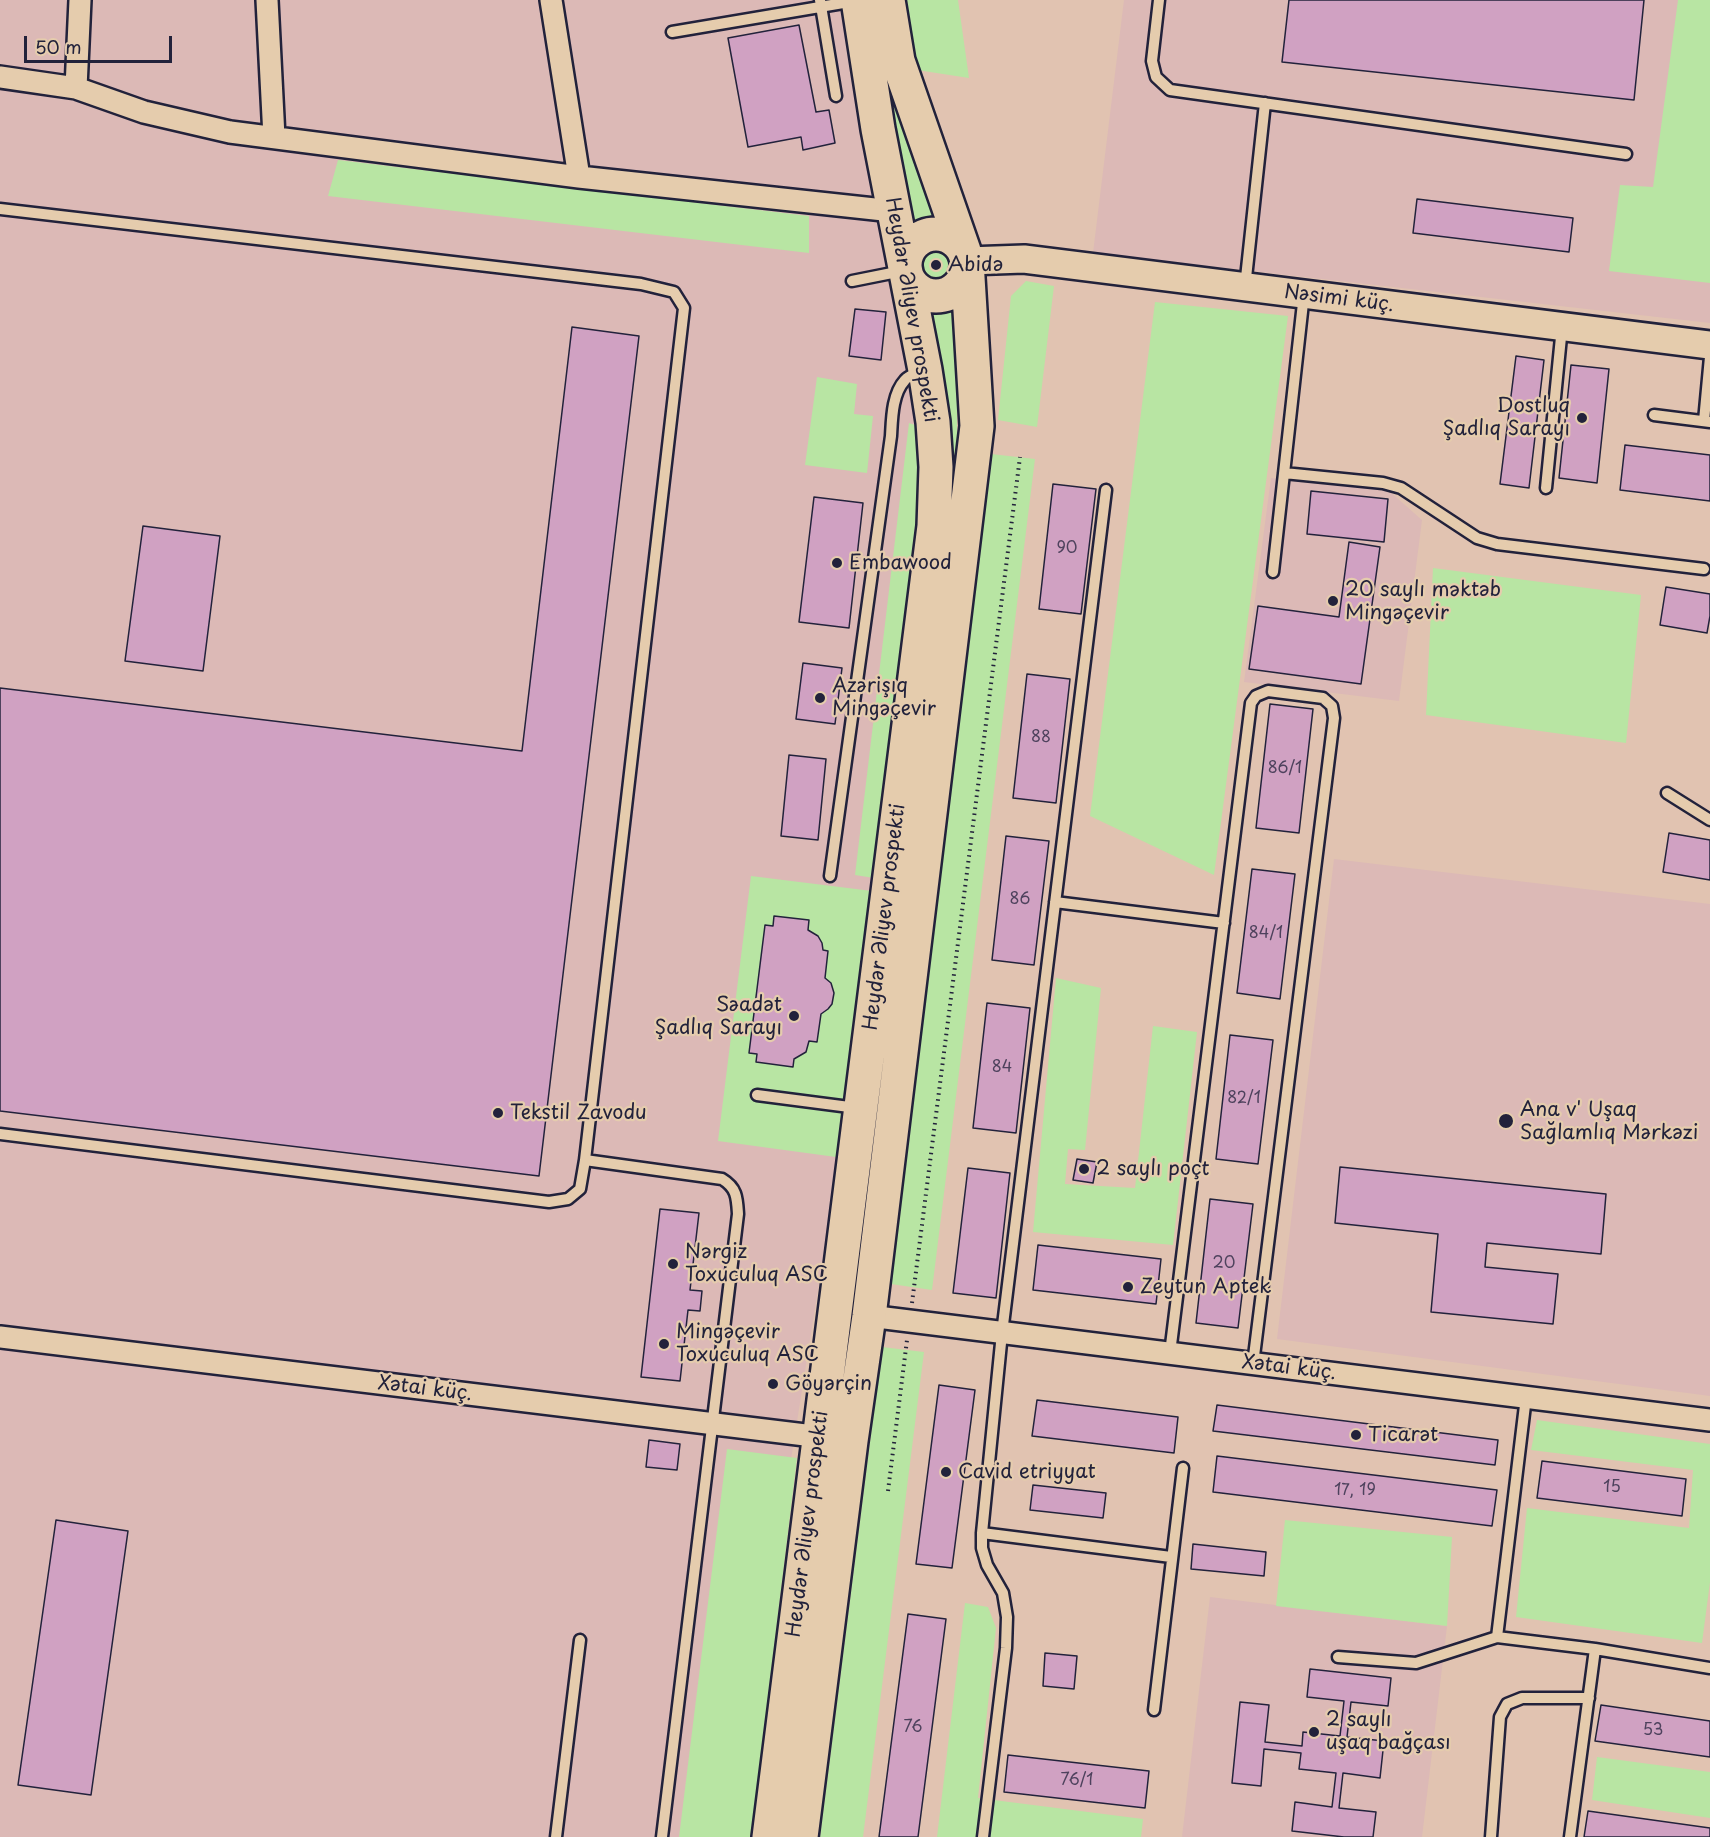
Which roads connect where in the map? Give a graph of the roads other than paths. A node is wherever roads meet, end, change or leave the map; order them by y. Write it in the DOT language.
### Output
graph roads {
  1 [pos="80,0"];
  2 [pos="267,0"];
  3 [pos="551,0"];
  4 [pos="868,0"];
  5 [pos="1159,0"];
  6 [pos="821,3"];
  7 [pos="672,32"];
  8 [pos="0,77"];
  9 [pos="76,88"];
  10 [pos="836,96"];
  11 [pos="1265,103"];
  12 [pos="274,137"];
  13 [pos="1626,154"];
  14 [pos="579,177"];
  15 [pos="0,209"];
  16 [pos="893,211"];
  17 [pos="966,256"];
  18 [pos="905,271"];
  19 [pos="852,280"];
  20 [pos="1245,287"];
  21 [pos="1304,294"];
  22 [pos="1562,327"];
  23 [pos="1710,345"];
  24 [pos="1710,357"];
  25 [pos="925,370"];
  26 [pos="1654,415"];
  27 [pos="1707,421"];
  28 [pos="1284,473"];
  29 [pos="1546,488"];
  30 [pos="1106,490"];
  31 [pos="1704,569"];
  32 [pos="1273,572"];
  33 [pos="1667,793"];
  34 [pos="1710,820"];
  35 [pos="830,876"];
  36 [pos="1055,902"];
  37 [pos="1224,923"];
  38 [pos="757,1095"];
  39 [pos="861,1108"];
  40 [pos="0,1134"];
  41 [pos="585,1160"];
  42 [pos="869,1316"];
  43 [pos="1002,1333"];
  44 [pos="0,1337"];
  45 [pos="1170,1353"];
  46 [pos="1253,1364"];
  47 [pos="1526,1397"];
  48 [pos="1710,1420"];
  49 [pos="712,1424"];
  50 [pos="835,1438"];
  51 [pos="1183,1468"];
  52 [pos="982,1533"];
  53 [pos="1171,1557"];
  54 [pos="1497,1637"];
  55 [pos="580,1640"];
  56 [pos="1595,1649"];
  57 [pos="1338,1657"];
  58 [pos="1710,1668"];
  59 [pos="1588,1698"];
  60 [pos="1154,1710"];
  61 [pos="556,1837"];
  62 [pos="662,1837"];
  63 [pos="769,1837"];
  64 [pos="801,1837"];
  65 [pos="982,1837"];
  66 [pos="1491,1837"];
  67 [pos="1570,1837"];
  1 -- 9 [label="street"];
  2 -- 12 [label="street"];
  3 -- 14 [label="street"];
  4 -- 6 [label="lane"];
  4 -- 16 [label="main road, Heydər Əliyev prospekti"];
  4 -- 17 [label="main road, Heydər Əliyev prospekti"];
  5 -- 11 [label="lane"];
  6 -- 7 [label="lane"];
  6 -- 10 [label="lane"];
  8 -- 9 [label="street"];
  9 -- 12 [label="street"];
  11 -- 13 [label="lane"];
  11 -- 20 [label="lane"];
  12 -- 14 [label="street"];
  14 -- 16 [label="street"];
  15 -- 41 [label="lane"];
  16 -- 18 [label="main road, Heydər Əliyev prospekti"];
  17 -- 18 [label="main road"];
  17 -- 18 [label="main road"];
  17 -- 20 [label="street, Nəsimi küç."];
  17 -- 42 [label="main road, Heydər Əliyev prospekti"];
  18 -- 19 [label="lane"];
  18 -- 25 [label="main road, Heydər Əliyev prospekti"];
  20 -- 21 [label="street, Nəsimi küç."];
  21 -- 22 [label="street, Nəsimi küç."];
  21 -- 28 [label="lane"];
  22 -- 23 [label="street, Nəsimi küç."];
  22 -- 29 [label="lane"];
  24 -- 27 [label="lane"];
  25 -- 35 [label="lane"];
  25 -- 39 [label="main road, Heydər Əliyev prospekti"];
  26 -- 27 [label="lane"];
  28 -- 31 [label="lane"];
  28 -- 32 [label="lane"];
  30 -- 36 [label="lane"];
  33 -- 34 [label="lane"];
  36 -- 37 [label="lane"];
  36 -- 43 [label="lane"];
  37 -- 45 [label="lane"];
  37 -- 46 [label="lane"];
  38 -- 39 [label="lane"];
  39 -- 50 [label="main road, Heydər Əliyev prospekti"];
  40 -- 41 [label="lane"];
  41 -- 49 [label="lane"];
  42 -- 43 [label="street, Xətai küç."];
  42 -- 50 [label="main road, Heydər Əliyev prospekti"];
  43 -- 45 [label="street, Xətai küç."];
  43 -- 52 [label="lane"];
  44 -- 49 [label="street, Xətai küç."];
  45 -- 46 [label="street, Xətai küç."];
  46 -- 47 [label="street, Xətai küç."];
  47 -- 48 [label="street, Xətai küç."];
  47 -- 54 [label="lane"];
  49 -- 50 [label="street, Xətai küç."];
  49 -- 62 [label="lane"];
  50 -- 63 [label="main road, Heydər Əliyev prospekti"];
  50 -- 64 [label="main road, Heydər Əliyev prospekti"];
  51 -- 53 [label="lane"];
  52 -- 53 [label="lane"];
  52 -- 65 [label="lane"];
  53 -- 60 [label="lane"];
  54 -- 56 [label="lane"];
  54 -- 57 [label="lane"];
  55 -- 61 [label="lane"];
  56 -- 58 [label="lane"];
  56 -- 59 [label="lane"];
  59 -- 66 [label="lane"];
  59 -- 67 [label="lane"];
}
